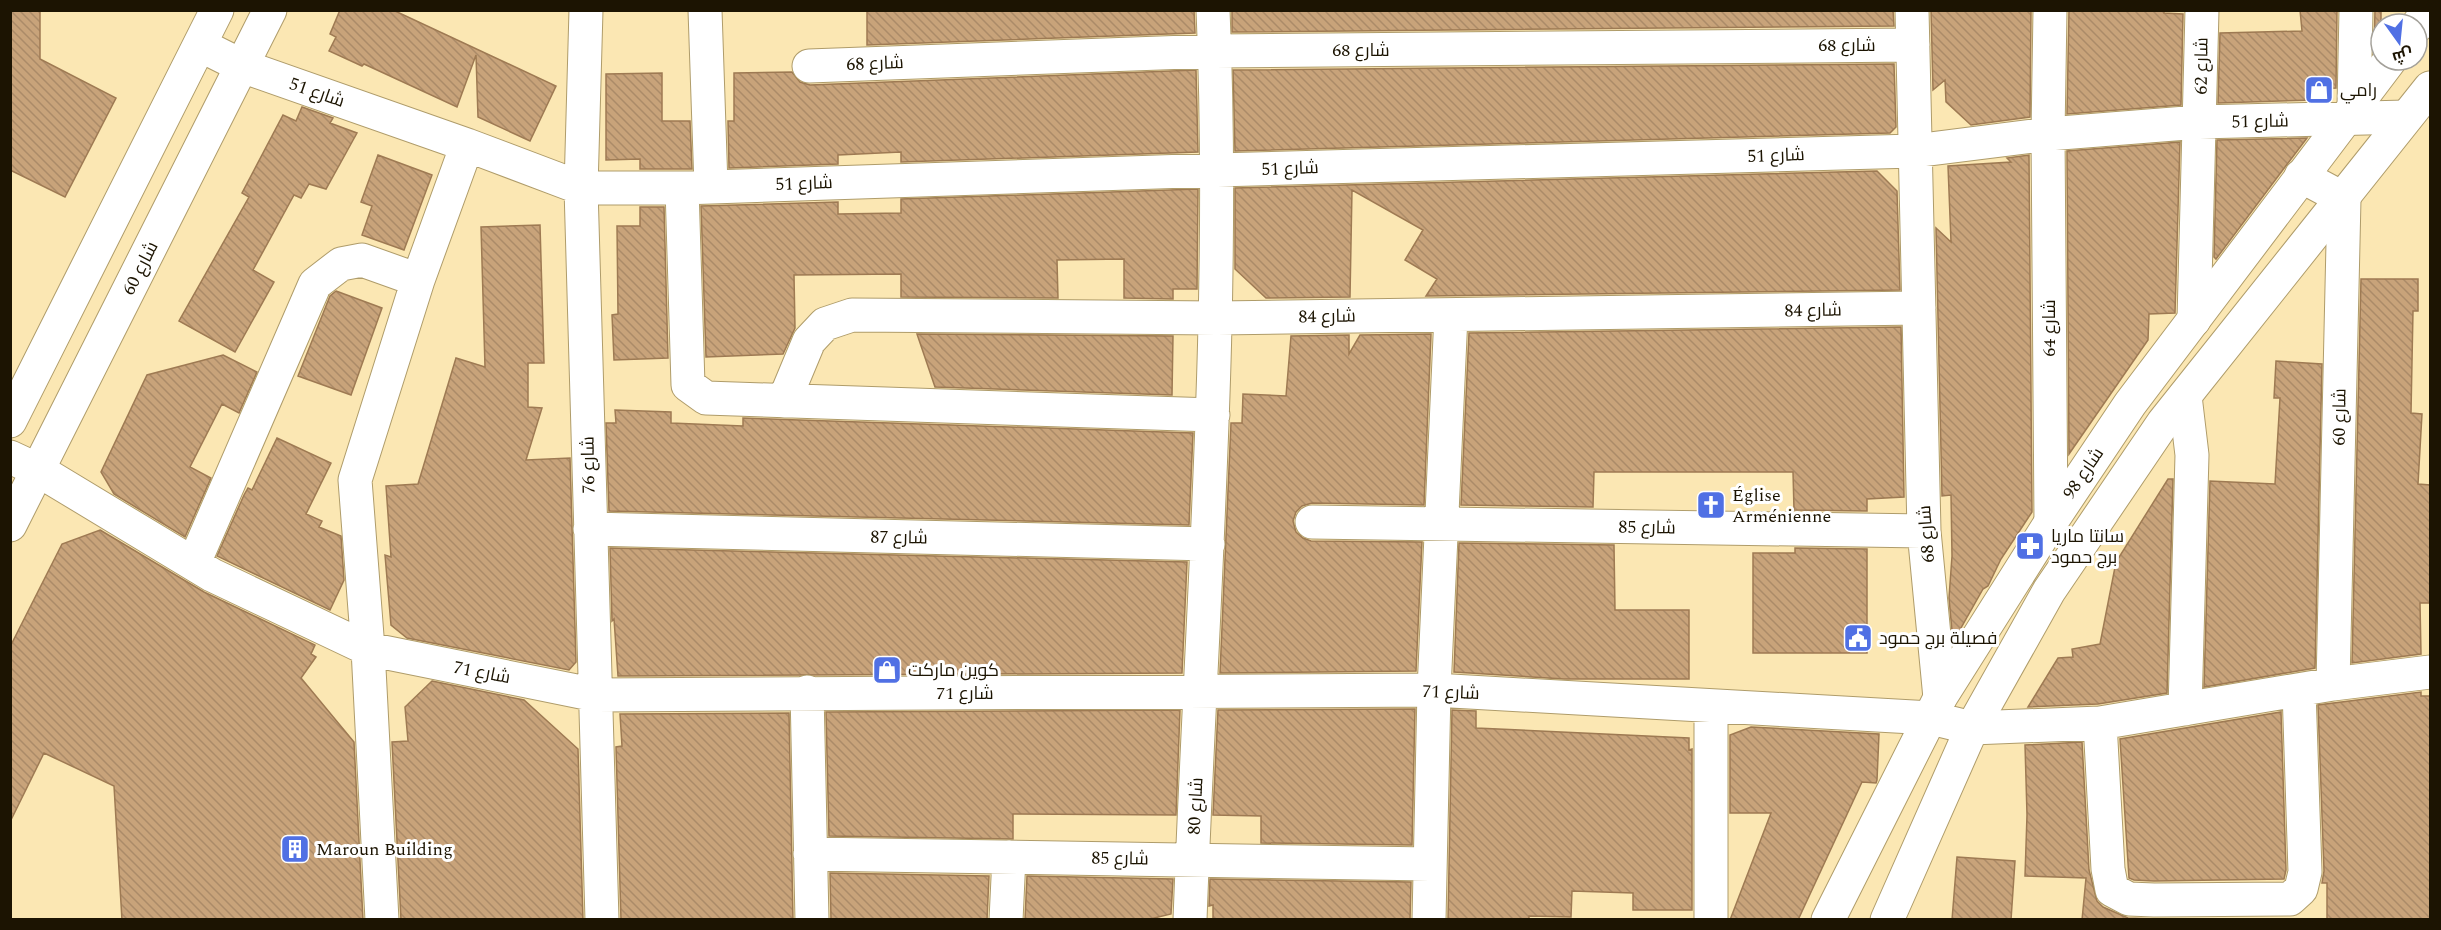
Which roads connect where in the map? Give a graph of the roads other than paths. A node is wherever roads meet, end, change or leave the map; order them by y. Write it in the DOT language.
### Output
graph roads {
  1 [pos="217,10"];
  2 [pos="270,10"];
  3 [pos="586,10"];
  4 [pos="705,10"];
  5 [pos="1213,10"];
  6 [pos="1912,10"];
  7 [pos="2050,10"];
  8 [pos="2202,10"];
  9 [pos="2356,10"];
  10 [pos="200,45"];
  11 [pos="1913,45"];
  12 [pos="1215,51"];
  13 [pos="242,66"];
  14 [pos="809,66"];
  15 [pos="2381,72"];
  16 [pos="2430,88"];
  17 [pos="2350,112"];
  18 [pos="2406,117"];
  19 [pos="2199,122"];
  20 [pos="2048,134"];
  21 [pos="467,145"];
  22 [pos="1914,152"];
  23 [pos="1217,170"];
  24 [pos="2301,176"];
  25 [pos="696,187"];
  26 [pos="581,188"];
  27 [pos="2343,199"];
  28 [pos="418,280"];
  29 [pos="1919,308"];
  30 [pos="1451,315"];
  31 [pos="1217,318"];
  32 [pos="2194,320"];
  33 [pos="2185,396"];
  34 [pos="784,400"];
  35 [pos="1213,415"];
  36 [pos="10,421"];
  37 [pos="24,463"];
  38 [pos="1312,522"];
  39 [pos="2051,522"];
  40 [pos="1442,524"];
  41 [pos="10,525"];
  42 [pos="590,529"];
  43 [pos="1924,531"];
  44 [pos="1208,544"];
  45 [pos="194,563"];
  46 [pos="368,649"];
  47 [pos="2430,672"];
  48 [pos="2333,684"];
  49 [pos="1434,690"];
  50 [pos="2299,690"];
  51 [pos="807,692"];
  52 [pos="1202,693"];
  53 [pos="596,695"];
  54 [pos="1711,706"];
  55 [pos="1936,708"];
  56 [pos="2185,709"];
  57 [pos="2100,723"];
  58 [pos="1972,728"];
  59 [pos="810,854"];
  60 [pos="1009,856"];
  61 [pos="1192,859"];
  62 [pos="1430,864"];
  63 [pos="1893,912"];
  64 [pos="382,920"];
  65 [pos="602,920"];
  66 [pos="812,920"];
  67 [pos="1006,920"];
  68 [pos="1190,920"];
  69 [pos="1429,920"];
  70 [pos="1711,920"];
  71 [pos="1828,920"];
  1 -- 10 [label="street"];
  2 -- 13 [label="street, شارع 60"];
  3 -- 26 [label="street, شارع 76"];
  4 -- 25 [label="street"];
  5 -- 12 [label="street, شارع 80"];
  6 -- 11 [label="street, شارع 68"];
  7 -- 20 [label="street, شارع 64"];
  8 -- 19 [label="street, شارع 62"];
  9 -- 17 [label="street"];
  10 -- 13 [label="street, شارع 51"];
  10 -- 36 [label="street"];
  11 -- 12 [label="street, شارع 68"];
  11 -- 22 [label="street, شارع 68"];
  12 -- 14 [label="street, شارع 68"];
  12 -- 23 [label="street, شارع 80"];
  13 -- 21 [label="street, شارع 51"];
  13 -- 37 [label="street, شارع 60"];
  15 -- 17 [label="street, شارع 98"];
  16 -- 18 [label="street, شارع 98"];
  17 -- 18 [label="street, شارع 51"];
  17 -- 19 [label="street, شارع 51"];
  17 -- 24 [label="street, شارع 98"];
  18 -- 27 [label="street, شارع 98"];
  19 -- 20 [label="street, شارع 51"];
  19 -- 32 [label="street, شارع 62"];
  20 -- 22 [label="street, شارع 51"];
  20 -- 39 [label="street, شارع 64"];
  21 -- 26 [label="street, شارع 51"];
  21 -- 28 [label="street"];
  22 -- 23 [label="street, شارع 51"];
  22 -- 29 [label="street, شارع 68"];
  23 -- 25 [label="street, شارع 51"];
  23 -- 31 [label="street, شارع 80"];
  24 -- 27 [label="street"];
  24 -- 32 [label="street, شارع 98"];
  25 -- 26 [label="street, شارع 51"];
  25 -- 34 [label="street"];
  26 -- 42 [label="street, شارع 76"];
  27 -- 33 [label="street, شارع 98"];
  27 -- 48 [label="street, شارع 60"];
  28 -- 45 [label="street"];
  28 -- 46 [label="street"];
  29 -- 30 [label="street, شارع 84"];
  29 -- 43 [label="street, شارع 68"];
  30 -- 31 [label="street, شارع 84"];
  30 -- 40 [label="street"];
  31 -- 34 [label="street, شارع 84"];
  31 -- 35 [label="street, شارع 80"];
  32 -- 39 [label="street, شارع 98"];
  33 -- 56 [label="street"];
  33 -- 58 [label="street, شارع 98"];
  34 -- 35 [label="street"];
  35 -- 44 [label="street, شارع 80"];
  37 -- 41 [label="street, شارع 60"];
  37 -- 45 [label="street, شارع 71"];
  38 -- 40 [label="street, شارع 85"];
  39 -- 55 [label="street, شارع 98"];
  40 -- 43 [label="street, شارع 85"];
  40 -- 49 [label="street"];
  42 -- 44 [label="street, شارع 87"];
  42 -- 53 [label="street, شارع 76"];
  43 -- 55 [label="street, شارع 68"];
  44 -- 52 [label="street, شارع 80"];
  45 -- 46 [label="street, شارع 71"];
  46 -- 53 [label="street, شارع 71"];
  46 -- 64 [label="street"];
  47 -- 48 [label="street, شارع 71"];
  48 -- 50 [label="street, شارع 71"];
  49 -- 52 [label="street, شارع 71"];
  49 -- 54 [label="street, شارع 71"];
  49 -- 62 [label="street"];
  50 -- 56 [label="street, شارع 71"];
  50 -- 57 [label="street"];
  51 -- 52 [label="street, شارع 71"];
  51 -- 53 [label="street, شارع 71"];
  51 -- 59 [label="street"];
  52 -- 61 [label="street, شارع 80"];
  53 -- 65 [label="street, شارع 76"];
  54 -- 55 [label="street, شارع 71"];
  54 -- 70 [label="street"];
  55 -- 58 [label="street, شارع 71"];
  55 -- 71 [label="street, شارع 98"];
  56 -- 57 [label="street, شارع 71"];
  57 -- 58 [label="street, شارع 71"];
  58 -- 63 [label="street, شارع 98"];
  59 -- 60 [label="street, شارع 85"];
  59 -- 66 [label="street"];
  60 -- 61 [label="street, شارع 85"];
  60 -- 67 [label="street"];
  61 -- 62 [label="street, شارع 85"];
  61 -- 68 [label="street, شارع 80"];
  62 -- 69 [label="street"];
}
